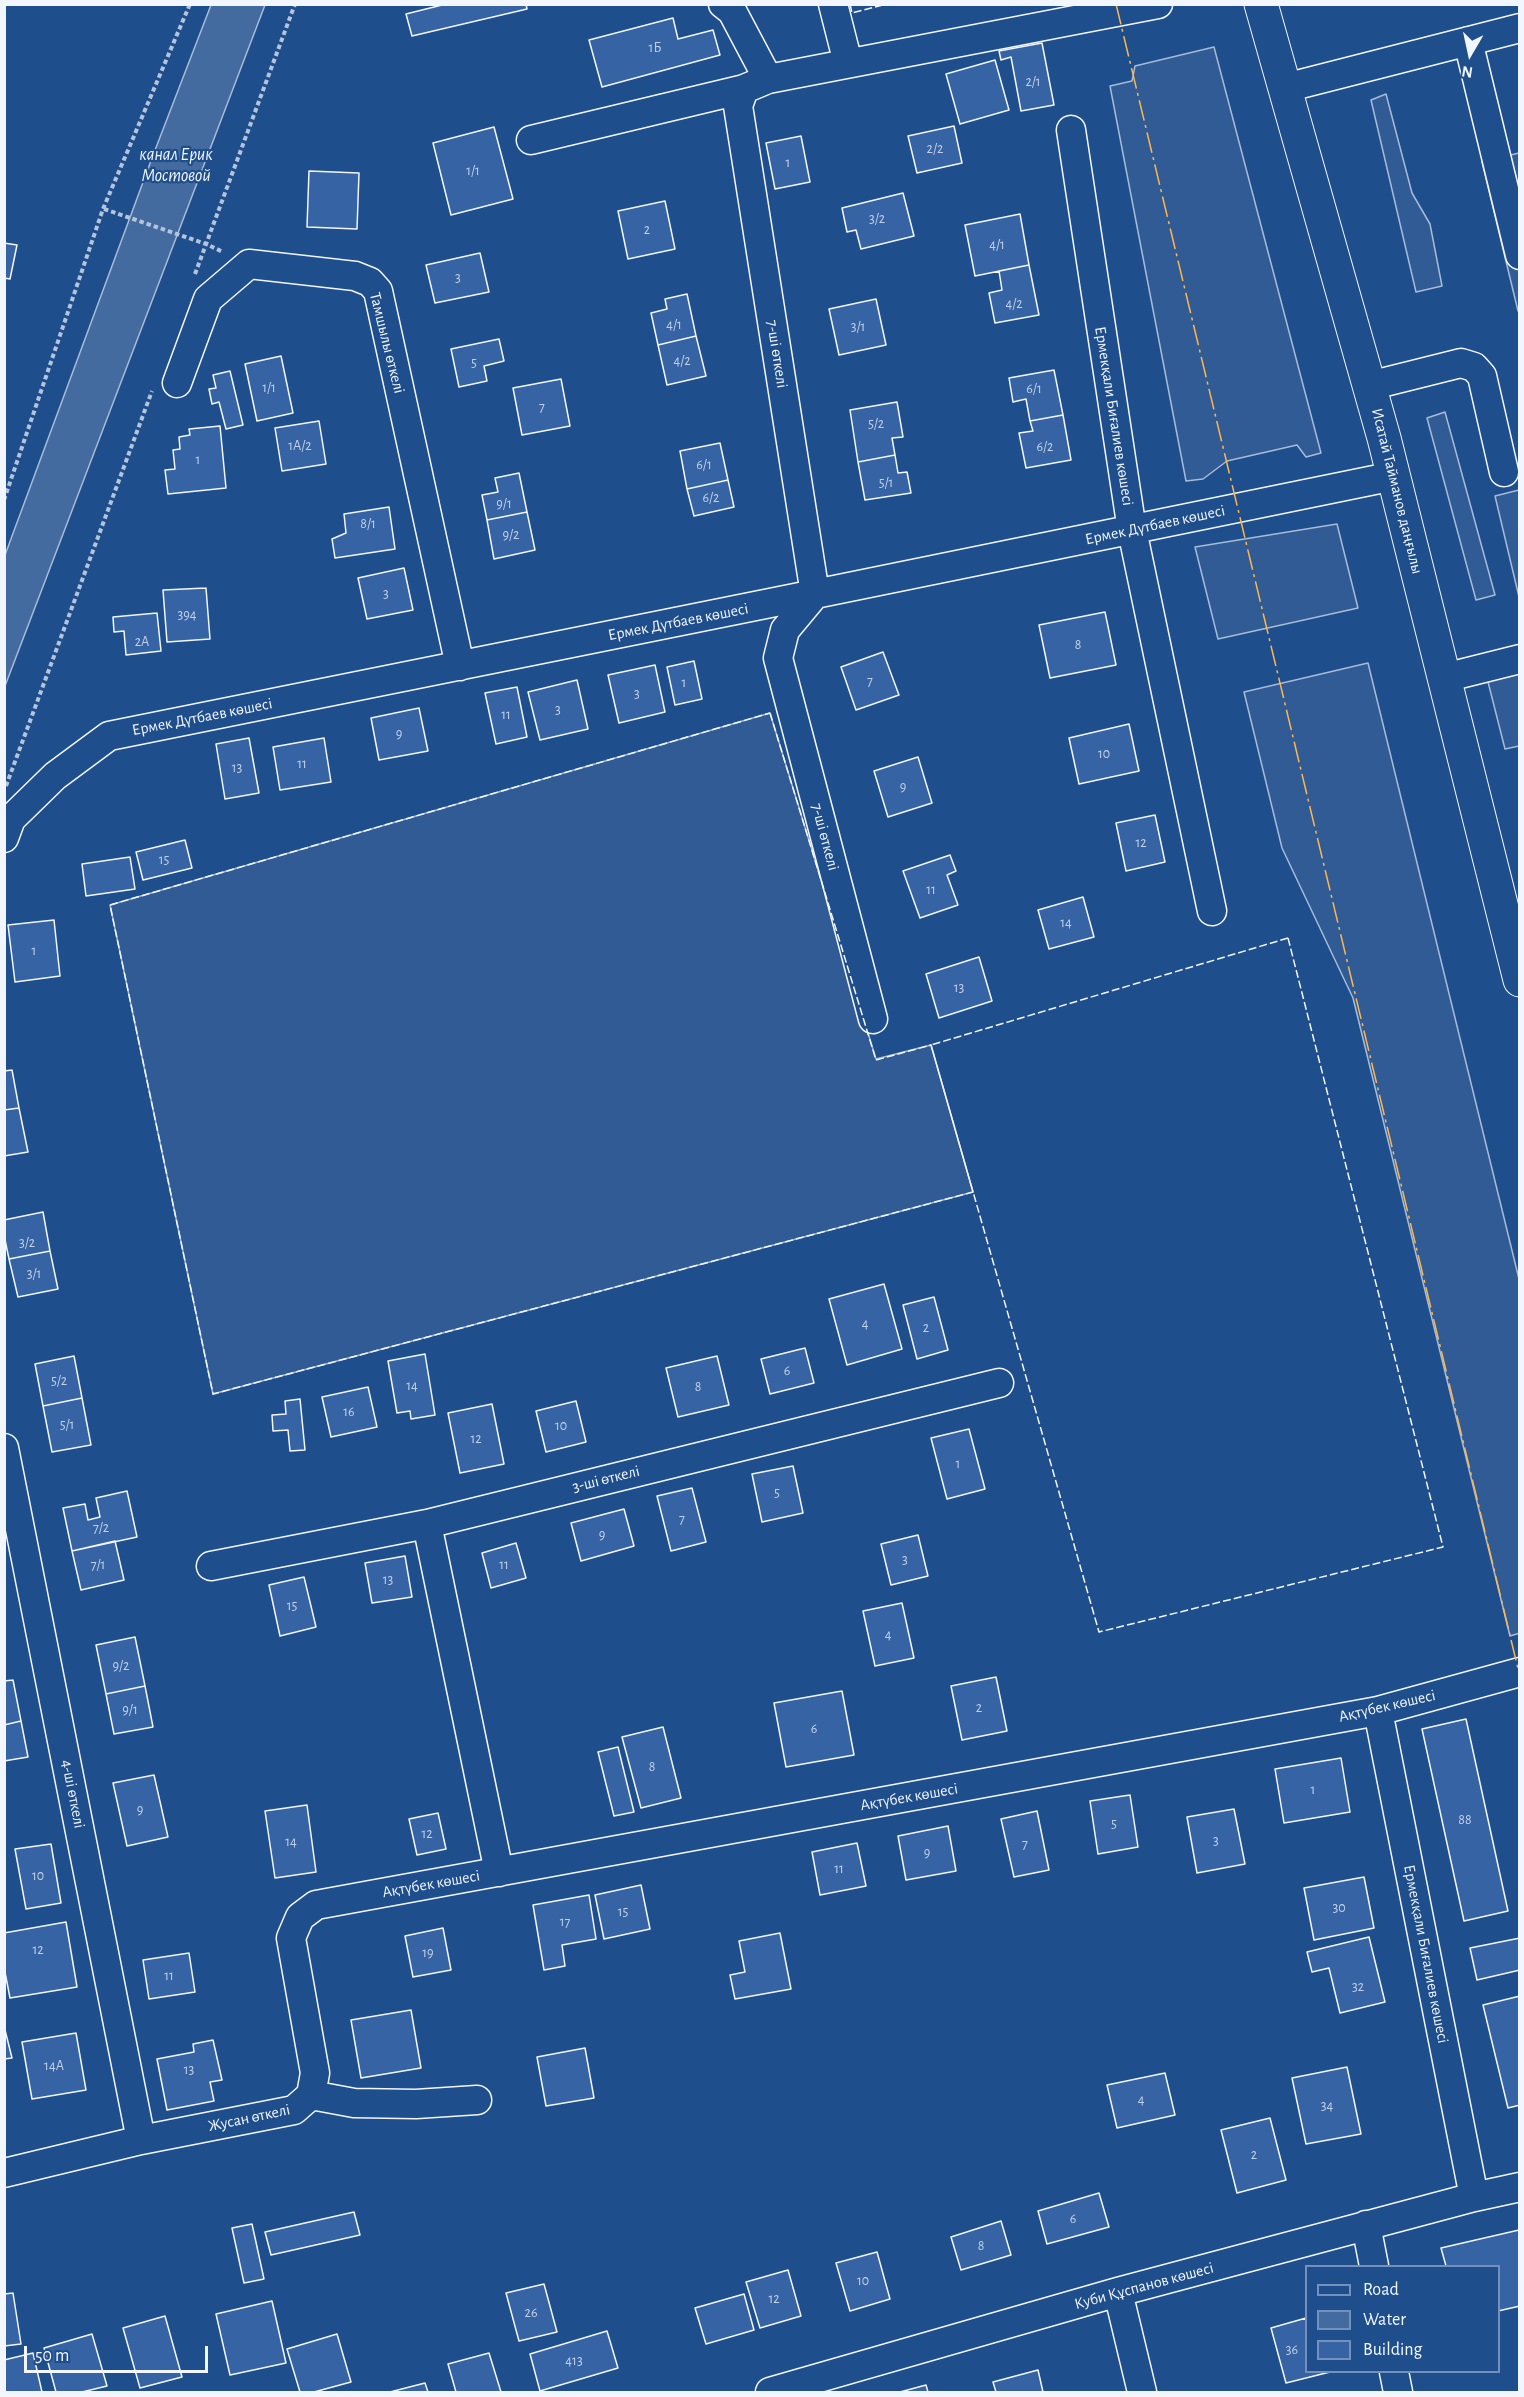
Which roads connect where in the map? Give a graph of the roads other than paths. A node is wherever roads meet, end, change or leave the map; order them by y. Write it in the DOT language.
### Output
graph roads {
  1 [pos="723,4"];
  2 [pos="833,4"];
  3 [pos="1158,4"];
  4 [pos="1262,4"];
  5 [pos="1520,28"];
  6 [pos="1468,41"];
  7 [pos="848,63"];
  8 [pos="756,84"];
  9 [pos="1285,88"];
  10 [pos="1071,130"];
  11 [pos="531,140"];
  12 [pos="1520,255"];
  13 [pos="165,386"];
  14 [pos="1370,386"];
  15 [pos="1504,472"];
  16 [pos="1394,476"];
  17 [pos="1132,530"];
  18 [pos="815,594"];
  19 [pos="1520,659"];
  20 [pos="460,666"];
  21 [pos="1444,678"];
  22 [pos="4,838"];
  23 [pos="1212,911"];
  24 [pos="1519,977"];
  25 [pos="873,1019"];
  26 [pos="999,1383"];
  27 [pos="4,1448"];
  28 [pos="427,1524"];
  29 [pos="211,1566"];
  30 [pos="1520,1672"];
  31 [pos="1378,1711"];
  32 [pos="499,1872"];
  33 [pos="300,1917"];
  34 [pos="311,2095"];
  35 [pos="477,2100"];
  36 [pos="141,2140"];
  37 [pos="4,2173"];
  38 [pos="1520,2187"];
  39 [pos="1474,2197"];
  40 [pos="1366,2225"];
  41 [pos="1374,2265"];
  42 [pos="1118,2292"];
  43 [pos="1394,2373"];
  44 [pos="812,2387"];
  45 [pos="770,2392"];
  46 [pos="1142,2392"];
  47 [pos="1398,2392"];
  1 -- 8 [label="street"];
  2 -- 7 [label="street"];
  3 -- 7 [label="street"];
  4 -- 9 [label="main road, Исатай Тайманов даңғылы"];
  5 -- 6 [label="street"];
  6 -- 9 [label="street"];
  6 -- 12 [label="street"];
  7 -- 8 [label="street"];
  8 -- 11 [label="street"];
  8 -- 18 [label="street, 7-шi өткелi"];
  9 -- 14 [label="main road, Исатай Тайманов даңғылы"];
  10 -- 17 [label="street, Ермекқали Биғалиев көшесі"];
  13 -- 20 [label="street, Тамшылы өткелі"];
  14 -- 15 [label="street"];
  14 -- 16 [label="main road, Исатай Тайманов даңғылы"];
  16 -- 17 [label="street, Ермек Дүтбаев көшесi"];
  16 -- 21 [label="main road, Исатай Тайманов даңғылы"];
  17 -- 18 [label="street, Ермек Дүтбаев көшесi"];
  17 -- 23 [label="street, Ермекқали Биғалиев көшесі"];
  18 -- 20 [label="street, Ермек Дүтбаев көшесi"];
  18 -- 25 [label="street, 7-шi өткелi"];
  19 -- 21 [label="street"];
  20 -- 22 [label="street, Ермек Дүтбаев көшесi"];
  21 -- 24 [label="main road, Исатай Тайманов даңғылы"];
  26 -- 28 [label="street, 3-шi өткелi"];
  27 -- 36 [label="street, 4-шi өткелi"];
  28 -- 29 [label="street, 3-шi өткелi"];
  28 -- 32 [label="street"];
  30 -- 31 [label="street, Ақтүбек көшесi"];
  31 -- 32 [label="street, Ақтүбек көшесi"];
  31 -- 39 [label="street, Ермекқали Биғалиев көшесі"];
  32 -- 33 [label="street, Ақтүбек көшесi"];
  33 -- 34 [label="street, Жусан өткелі"];
  34 -- 35 [label="street"];
  34 -- 36 [label="street, Жусан өткелі"];
  36 -- 37 [label="street, Жусан өткелі"];
  38 -- 39 [label="street, Куби Құспанов көшесi"];
  39 -- 40 [label="street, Куби Құспанов көшесi"];
  40 -- 41 [label="street"];
  40 -- 42 [label="street, Куби Құспанов көшесi"];
  42 -- 44 [label="street, Куби Құспанов көшесi"];
  42 -- 46 [label="street"];
  43 -- 47 [label="street"];
  44 -- 45 [label="street, Куби Құспанов көшесi"];
}
